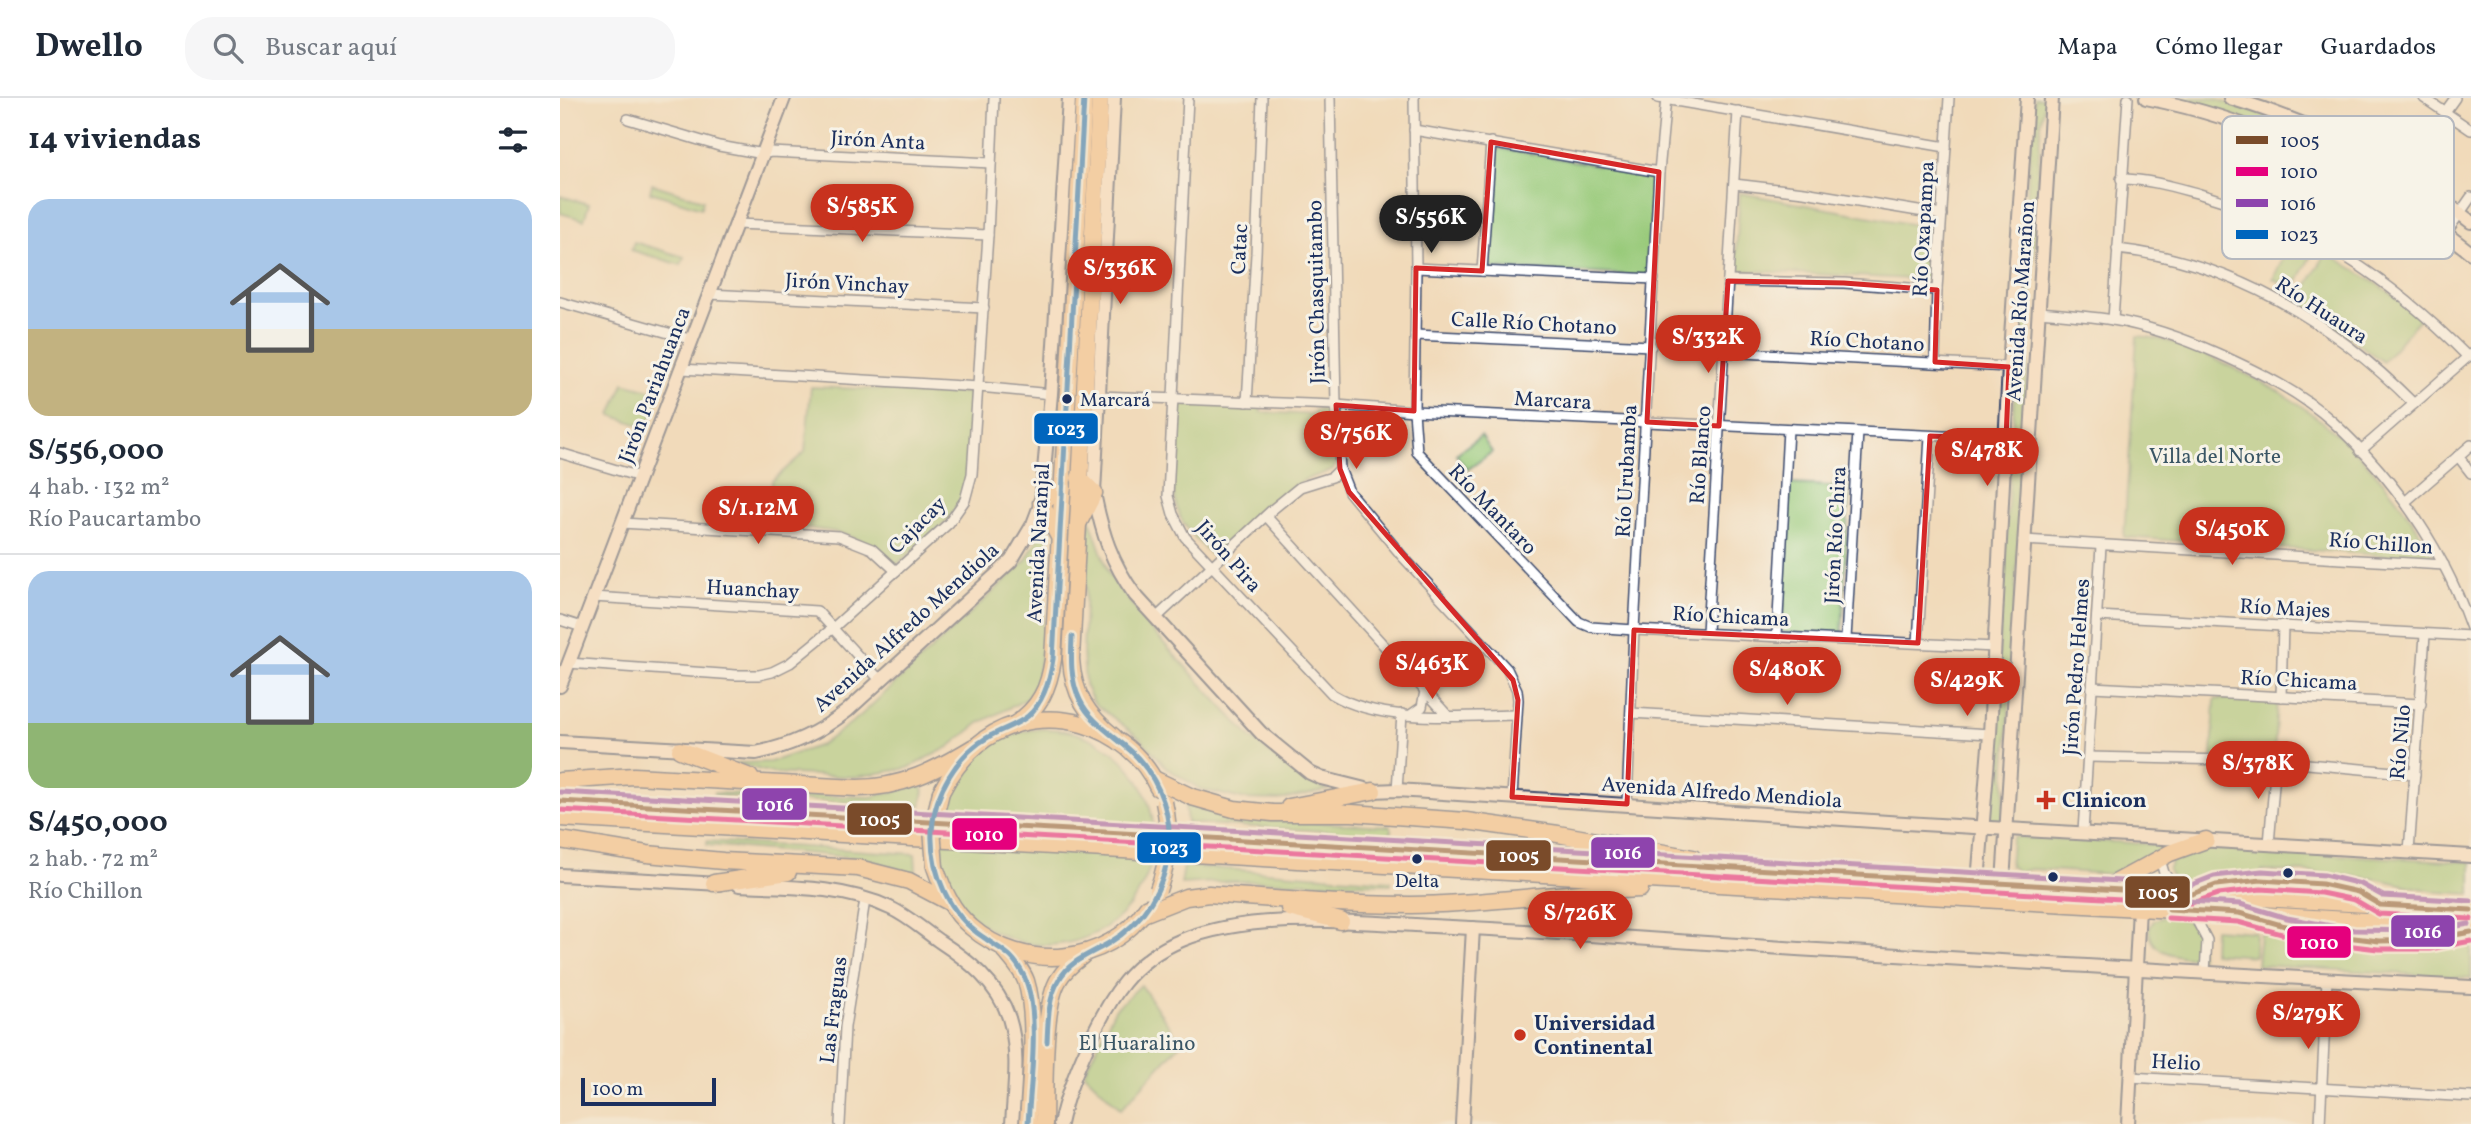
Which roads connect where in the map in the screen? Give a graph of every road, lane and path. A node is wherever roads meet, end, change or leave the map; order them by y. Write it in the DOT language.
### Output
graph roads {
  1 [pos="784,98"];
  2 [pos="994,98"];
  3 [pos="1069,98"];
  4 [pos="1084,98"];
  5 [pos="1100,98"];
  6 [pos="1114,98"];
  7 [pos="1188,98"];
  8 [pos="1262,98"];
  9 [pos="1330,98"];
  10 [pos="1414,98"];
  11 [pos="1663,98"];
  12 [pos="1949,98"];
  13 [pos="2027,98"];
  14 [pos="2052,98"];
  15 [pos="2128,98"];
  16 [pos="2146,98"];
  17 [pos="2230,98"];
  18 [pos="2424,98"];
  19 [pos="2455,98"];
  20 [pos="1738,111"];
  21 [pos="2445,112"];
  22 [pos="2282,116"];
  23 [pos="2451,116"];
  24 [pos="2222,118"];
  25 [pos="2454,118"];
  26 [pos="628,120"];
  27 [pos="1414,130"];
  28 [pos="2471,130"];
  29 [pos="1491,142"];
  30 [pos="1946,147"];
  31 [pos="764,154"];
  32 [pos="990,163"];
  33 [pos="1659,172"];
  34 [pos="2121,179"];
  35 [pos="1734,184"];
  36 [pos="2471,197"];
  37 [pos="2222,200"];
  38 [pos="2454,209"];
  39 [pos="2460,213"];
  40 [pos="1942,215"];
  41 [pos="2454,222"];
  42 [pos="2471,222"];
  43 [pos="736,225"];
  44 [pos="988,235"];
  45 [pos="2454,240"];
  46 [pos="2117,249"];
  47 [pos="2471,254"];
  48 [pos="2346,259"];
  49 [pos="1416,268"];
  50 [pos="1482,271"];
  51 [pos="1654,279"];
  52 [pos="1728,281"];
  53 [pos="1937,290"];
  54 [pos="709,294"];
  55 [pos="560,302"];
  56 [pos="984,308"];
  57 [pos="2039,312"];
  58 [pos="2113,320"];
  59 [pos="1415,335"];
  60 [pos="693,340"];
  61 [pos="1651,346"];
  62 [pos="1724,352"];
  63 [pos="2469,355"];
  64 [pos="1935,362"];
  65 [pos="2009,367"];
  66 [pos="682,369"];
  67 [pos="979,387"];
  68 [pos="1051,394"];
  69 [pos="1099,396"];
  70 [pos="1172,398"];
  71 [pos="1247,402"];
  72 [pos="2414,404"];
  73 [pos="1336,405"];
  74 [pos="1414,411"];
  75 [pos="1647,422"];
  76 [pos="1719,426"];
  77 [pos="1788,429"];
  78 [pos="1858,432"];
  79 [pos="1930,436"];
  80 [pos="2006,439"];
  81 [pos="2471,445"];
  82 [pos="2360,450"];
  83 [pos="560,453"];
  84 [pos="2458,456"];
  85 [pos="1340,469"];
  86 [pos="2471,472"];
  87 [pos="640,477"];
  88 [pos="1079,478"];
  89 [pos="1063,487"];
  90 [pos="1094,493"];
  91 [pos="2405,502"];
  92 [pos="1041,503"];
  93 [pos="1266,516"];
  94 [pos="622,523"];
  95 [pos="1077,526"];
  96 [pos="1059,537"];
  97 [pos="2023,540"];
  98 [pos="2101,546"];
  99 [pos="2444,565"];
  100 [pos="1212,566"];
  101 [pos="896,571"];
  102 [pos="593,597"];
  103 [pos="2097,616"];
  104 [pos="1156,618"];
  105 [pos="560,620"];
  106 [pos="2283,625"];
  107 [pos="582,627"];
  108 [pos="833,628"];
  109 [pos="2471,628"];
  110 [pos="1634,630"];
  111 [pos="1707,632"];
  112 [pos="2425,635"];
  113 [pos="1777,636"];
  114 [pos="2471,636"];
  115 [pos="1846,639"];
  116 [pos="1918,643"];
  117 [pos="1995,647"];
  118 [pos="569,663"];
  119 [pos="880,680"];
  120 [pos="560,686"];
  121 [pos="2092,687"];
  122 [pos="1425,691"];
  123 [pos="2281,697"];
  124 [pos="2421,704"];
  125 [pos="1631,713"];
  126 [pos="1407,714"];
  127 [pos="1516,715"];
  128 [pos="1449,717"];
  129 [pos="1014,725"];
  130 [pos="1990,734"];
  131 [pos="1114,737"];
  132 [pos="560,742"];
  133 [pos="974,747"];
  134 [pos="680,750"];
  135 [pos="2088,757"];
  136 [pos="2276,761"];
  137 [pos="2415,774"];
  138 [pos="1154,779"];
  139 [pos="560,781"];
  140 [pos="765,783"];
  141 [pos="1397,790"];
  142 [pos="1373,791"];
  143 [pos="1512,797"];
  144 [pos="560,801"];
  145 [pos="1627,804"];
  146 [pos="1273,813"];
  147 [pos="560,818"];
  148 [pos="1983,828"];
  149 [pos="2006,829"];
  150 [pos="2083,832"];
  151 [pos="560,840"];
  152 [pos="2206,840"];
  153 [pos="2270,844"];
  154 [pos="2409,852"];
  155 [pos="2471,856"];
  156 [pos="2160,859"];
  157 [pos="828,866"];
  158 [pos="1729,868"];
  159 [pos="560,874"];
  160 [pos="1978,882"];
  161 [pos="714,883"];
  162 [pos="2003,883"];
  163 [pos="2172,884"];
  164 [pos="1737,885"];
  165 [pos="2103,889"];
  166 [pos="1250,897"];
  167 [pos="865,900"];
  168 [pos="949,902"];
  169 [pos="2139,908"];
  170 [pos="2471,910"];
  171 [pos="1143,914"];
  172 [pos="2195,917"];
  173 [pos="1341,921"];
  174 [pos="2471,927"];
  175 [pos="1473,928"];
  176 [pos="1002,948"];
  177 [pos="1088,952"];
  178 [pos="2136,970"];
  179 [pos="2205,972"];
  180 [pos="2327,979"];
  181 [pos="2471,987"];
  182 [pos="2130,1077"];
  183 [pos="2321,1087"];
  184 [pos="2471,1097"];
  185 [pos="840,1124"];
  186 [pos="1012,1124"];
  187 [pos="1028,1124"];
  188 [pos="1044,1124"];
  189 [pos="1060,1124"];
  190 [pos="1462,1124"];
  191 [pos="2127,1124"];
  192 [pos="2319,1124"];
  1 -- 31 [label="main road, Jirón Pariahuanca"];
  2 -- 32 [label="street, Cajacay"];
  3 -- 68 [label="main road, Avenida Naranjal"];
  4 -- 89 [label="highway, Avenida Naranjal"];
  5 -- 88 [label="highway, Avenida Naranjal"];
  6 -- 69 [label="main road"];
  7 -- 70 [label="street, Jirón Pira"];
  8 -- 71 [label="street, Catac"];
  9 -- 73 [label="street, Jirón Chasquitambo"];
  10 -- 27 [label="street, Río Mantaro"];
  11 -- 20 [label="street"];
  11 -- 33 [label="street, Río Urubamba"];
  12 -- 30 [label="street, Río Oxapampa"];
  13 -- 65 [label="main road, Avenida Río Marañon"];
  14 -- 57 [label="main road, Avenida Río Marañon"];
  15 -- 34 [label="street"];
  16 -- 24 [label="main road"];
  17 -- 22 [label="main road"];
  18 -- 21 [label="street"];
  19 -- 21 [label="street"];
  20 -- 30 [label="street"];
  20 -- 35 [label="street, Río Blanco"];
  21 -- 23 [label="street"];
  25 -- 28 [label="street"];
  26 -- 31 [label="street, Jirón Anta"];
  27 -- 29 [label="street"];
  27 -- 49 [label="street, Río Mantaro"];
  29 -- 33 [label="street"];
  29 -- 50 [label="street"];
  30 -- 40 [label="street, Río Oxapampa"];
  31 -- 32 [label="street, Jirón Anta"];
  31 -- 43 [label="main road, Jirón Pariahuanca"];
  32 -- 44 [label="street, Cajacay"];
  33 -- 51 [label="street, Río Urubamba"];
  34 -- 37 [label="street"];
  34 -- 46 [label="street"];
  35 -- 40 [label="street"];
  35 -- 52 [label="street, Río Blanco"];
  36 -- 39 [label="street"];
  38 -- 39 [label="main road"];
  39 -- 41 [label="street"];
  39 -- 42 [label="main road"];
  40 -- 53 [label="street, Río Oxapampa"];
  43 -- 44 [label="street"];
  43 -- 54 [label="main road, Jirón Pariahuanca"];
  44 -- 56 [label="street, Cajacay"];
  45 -- 47 [label="main road"];
  46 -- 58 [label="street"];
  46 -- 72 [label="street, Río Huaura"];
  48 -- 63 [label="street"];
  49 -- 50 [label="street"];
  49 -- 59 [label="street, Río Mantaro"];
  50 -- 51 [label="street"];
  51 -- 61 [label="street, Río Urubamba"];
  52 -- 53 [label="street"];
  52 -- 62 [label="street, Río Blanco"];
  53 -- 64 [label="street, Río Oxapampa"];
  54 -- 56 [label="street, Jirón Vinchay"];
  54 -- 60 [label="main road, Jirón Pariahuanca"];
  55 -- 60 [label="street"];
  56 -- 67 [label="street, Cajacay"];
  57 -- 58 [label="street"];
  57 -- 97 [label="main road, Avenida Río Marañon"];
  58 -- 82 [label="street"];
  59 -- 61 [label="street, Calle Río Chotano"];
  59 -- 74 [label="street, Río Mantaro"];
  60 -- 66 [label="main road, Jirón Pariahuanca"];
  61 -- 75 [label="street, Río Urubamba"];
  62 -- 64 [label="street, Río Chotano"];
  62 -- 76 [label="street, Río Blanco"];
  63 -- 72 [label="street"];
  64 -- 65 [label="street, Río Chotano"];
  65 -- 80 [label="main road, Avenida Río Marañon"];
  66 -- 67 [label="street"];
  66 -- 87 [label="main road, Jirón Pariahuanca"];
  67 -- 68 [label="street"];
  67 -- 101 [label="street, Cajacay"];
  68 -- 92 [label="main road, Avenida Naranjal"];
  69 -- 70 [label="street, Marcara"];
  69 -- 90 [label="main road"];
  70 -- 71 [label="street, Marcara"];
  70 -- 100 [label="street, Jirón Pira"];
  71 -- 73 [label="street, Marcara"];
  72 -- 82 [label="street"];
  73 -- 74 [label="street, Marcara"];
  73 -- 85 [label="street, Jirón Chasquitambo"];
  74 -- 75 [label="street, Marcara"];
  74 -- 110 [label="street, Río Mantaro"];
  75 -- 76 [label="street, Marcara"];
  75 -- 110 [label="street, Río Urubamba"];
  76 -- 77 [label="street, Marcara"];
  76 -- 111 [label="street, Río Blanco"];
  77 -- 78 [label="street, Marcara"];
  77 -- 113 [label="street"];
  78 -- 79 [label="street, Marcara"];
  78 -- 115 [label="street, Jirón Río Chira"];
  79 -- 80 [label="street, Marcara"];
  79 -- 116 [label="street"];
  80 -- 117 [label="main road, Avenida Río Marañon"];
  81 -- 84 [label="street"];
  82 -- 91 [label="street"];
  83 -- 87 [label="street"];
  84 -- 86 [label="street"];
  84 -- 91 [label="street"];
  85 -- 93 [label="street"];
  85 -- 127 [label="street, Jirón Chasquitambo"];
  87 -- 94 [label="main road, Jirón Pariahuanca"];
  88 -- 90 [label="highway"];
  88 -- 95 [label="highway, Avenida Naranjal"];
  89 -- 92 [label="highway"];
  89 -- 96 [label="highway, Avenida Naranjal"];
  90 -- 95 [label="highway"];
  90 -- 104 [label="main road, Avenida Alfredo Mendiola"];
  91 -- 99 [label="street"];
  92 -- 96 [label="highway"];
  92 -- 119 [label="main road, Avenida Alfredo Mendiola"];
  93 -- 100 [label="street"];
  93 -- 122 [label="street"];
  94 -- 101 [label="street"];
  94 -- 102 [label="main road, Jirón Pariahuanca"];
  95 -- 131 [label="highway, Avenida Naranjal"];
  96 -- 129 [label="highway, Avenida Naranjal"];
  97 -- 98 [label="street, Río Chillon"];
  97 -- 149 [label="main road, Avenida Río Marañon"];
  98 -- 99 [label="street, Río Chillon"];
  98 -- 103 [label="street, Jirón Pedro Helmes"];
  99 -- 109 [label="street"];
  100 -- 104 [label="street"];
  100 -- 126 [label="street, Jirón Pira"];
  101 -- 108 [label="street, Cajacay"];
  102 -- 107 [label="main road, Jirón Pariahuanca"];
  102 -- 108 [label="street, Huanchay"];
  103 -- 106 [label="street, Río Majes"];
  103 -- 121 [label="street, Jirón Pedro Helmes"];
  104 -- 142 [label="main road, Avenida Alfredo Mendiola"];
  105 -- 107 [label="street"];
  106 -- 112 [label="street, Río Majes"];
  106 -- 123 [label="street"];
  107 -- 118 [label="main road, Jirón Pariahuanca"];
  108 -- 118 [label="street, Cajacay"];
  108 -- 119 [label="street, Huanchay"];
  110 -- 111 [label="street, Río Chicama"];
  110 -- 125 [label="street, Río Urubamba"];
  111 -- 113 [label="street, Río Chicama"];
  112 -- 114 [label="street, Río Majes"];
  112 -- 124 [label="street, Río Nilo"];
  113 -- 115 [label="street, Río Chicama"];
  115 -- 116 [label="street, Río Chicama"];
  116 -- 117 [label="street, Río Chicama"];
  117 -- 130 [label="main road, Avenida Río Marañon"];
  118 -- 120 [label="main road, Jirón Pariahuanca"];
  119 -- 134 [label="main road, Avenida Alfredo Mendiola"];
  121 -- 123 [label="street, Río Chicama"];
  121 -- 135 [label="street, Jirón Pedro Helmes"];
  122 -- 126 [label="street"];
  122 -- 128 [label="street"];
  123 -- 124 [label="street, Río Chicama"];
  124 -- 137 [label="street, Río Nilo"];
  125 -- 130 [label="street"];
  125 -- 145 [label="street, Río Urubamba"];
  126 -- 128 [label="street, Jirón Pira"];
  126 -- 141 [label="street"];
  127 -- 128 [label="street, Jirón Pira"];
  127 -- 143 [label="street, Jirón Chasquitambo"];
  129 -- 131 [label="highway"];
  129 -- 133 [label="highway"];
  130 -- 148 [label="main road, Avenida Río Marañon"];
  131 -- 138 [label="highway"];
  132 -- 134 [label="main road, Avenida Alfredo Mendiola"];
  133 -- 140 [label="highway"];
  133 -- 168 [label="highway, bridge"];
  134 -- 140 [label="highway"];
  135 -- 136 [label="street"];
  135 -- 150 [label="street, Jirón Pedro Helmes"];
  136 -- 137 [label="street"];
  136 -- 153 [label="street"];
  137 -- 154 [label="street, Río Nilo"];
  138 -- 146 [label="highway"];
  138 -- 171 [label="highway, bridge"];
  139 -- 140 [label="highway"];
  141 -- 142 [label="main road, Avenida Alfredo Mendiola"];
  141 -- 143 [label="main road, Avenida Alfredo Mendiola"];
  142 -- 146 [label="highway"];
  143 -- 145 [label="main road, Avenida Alfredo Mendiola"];
  144 -- 158 [label="highway"];
  145 -- 148 [label="main road, Avenida Alfredo Mendiola"];
  146 -- 158 [label="highway"];
  147 -- 164 [label="highway"];
  148 -- 149 [label="main road, Avenida Alfredo Mendiola"];
  148 -- 160 [label="main road, Avenida Río Marañon"];
  149 -- 150 [label="main road, Avenida Alfredo Mendiola"];
  149 -- 162 [label="main road, Avenida Río Marañon"];
  150 -- 152 [label="main road, Avenida Alfredo Mendiola"];
  151 -- 157 [label="highway"];
  152 -- 153 [label="main road, Avenida Alfredo Mendiola"];
  152 -- 156 [label="highway"];
  153 -- 154 [label="main road, Avenida Alfredo Mendiola"];
  154 -- 155 [label="main road, Avenida Alfredo Mendiola"];
  156 -- 163 [label="street"];
  156 -- 165 [label="highway"];
  157 -- 161 [label="highway"];
  157 -- 168 [label="highway"];
  158 -- 160 [label="highway"];
  159 -- 161 [label="main road"];
  160 -- 162 [label="highway"];
  161 -- 167 [label="main road"];
  162 -- 165 [label="highway"];
  164 -- 166 [label="highway"];
  164 -- 169 [label="highway"];
  165 -- 170 [label="highway"];
  166 -- 171 [label="highway"];
  166 -- 173 [label="highway"];
  167 -- 185 [label="street, Las Fraguas"];
  167 -- 186 [label="main road"];
  168 -- 176 [label="highway"];
  169 -- 174 [label="highway"];
  169 -- 178 [label="main road"];
  171 -- 177 [label="highway"];
  172 -- 179 [label="street"];
  173 -- 175 [label="main road"];
  173 -- 189 [label="main road"];
  175 -- 178 [label="main road"];
  175 -- 190 [label="main road"];
  176 -- 177 [label="highway"];
  176 -- 187 [label="highway"];
  177 -- 188 [label="highway"];
  178 -- 179 [label="main road"];
  178 -- 182 [label="main road"];
  179 -- 180 [label="main road"];
  180 -- 181 [label="main road"];
  180 -- 183 [label="street"];
  182 -- 183 [label="street, Helio"];
  182 -- 191 [label="main road"];
  183 -- 184 [label="street, Helio"];
  183 -- 192 [label="street"];
}
